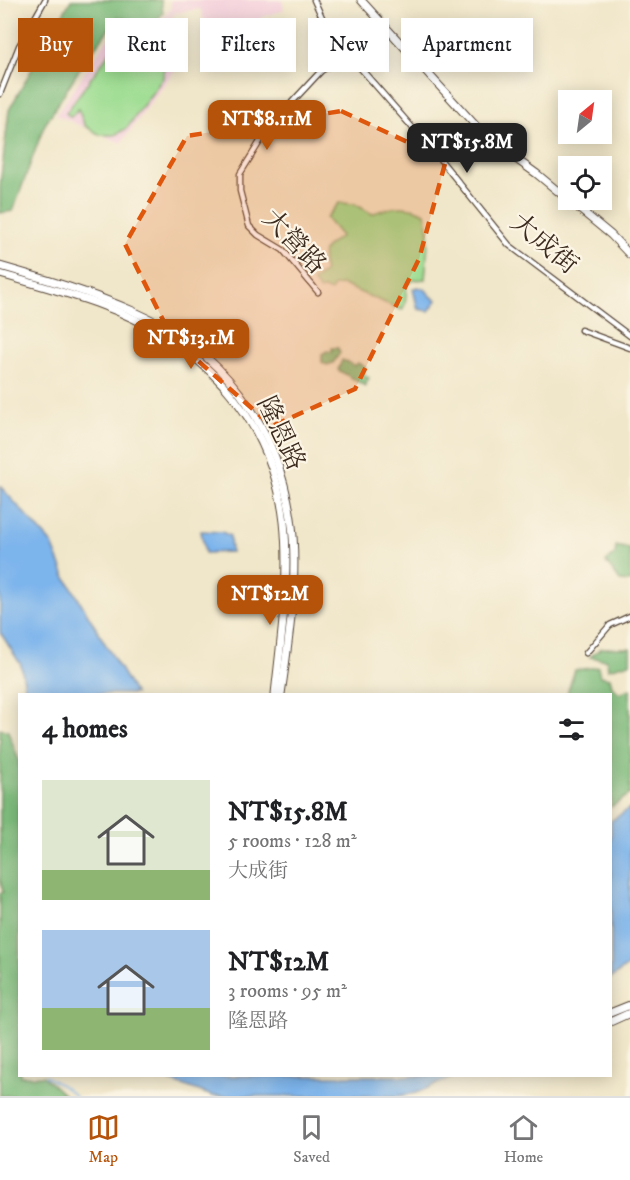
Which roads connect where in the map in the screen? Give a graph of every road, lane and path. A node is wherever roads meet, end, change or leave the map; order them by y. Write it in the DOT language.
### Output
graph roads {
  1 [pos="45,0"];
  2 [pos="314,0"];
  3 [pos="361,0"];
  4 [pos="322,18"];
  5 [pos="376,18"];
  6 [pos="389,33"];
  7 [pos="320,72"];
  8 [pos="364,72"];
  9 [pos="0,94"];
  10 [pos="630,255"];
  11 [pos="0,266"];
  12 [pos="0,274"];
  13 [pos="318,292"];
  14 [pos="581,330"];
  15 [pos="630,336"];
  16 [pos="630,348"];
  17 [pos="289,560"];
  18 [pos="630,616"];
  19 [pos="586,653"];
  20 [pos="275,693"];
  21 [pos="281,693"];
  22 [pos="630,1005"];
  23 [pos="625,1013"];
  24 [pos="612,1021"];
  1 -- 9 [label="street"];
  2 -- 4 [label="street, 大成街"];
  3 -- 5 [label="main road"];
  6 -- 10 [label="main road"];
  7 -- 13 [label="street, 大營路"];
  8 -- 15 [label="street, 大成街"];
  11 -- 17 [label="main road, 隆恩路"];
  12 -- 17 [label="main road, 隆恩路"];
  14 -- 16 [label="street"];
  17 -- 20 [label="main road, 隆恩路"];
  17 -- 21 [label="main road, 隆恩路"];
  18 -- 19 [label="street"];
  22 -- 23 [label="main road"];
  23 -- 24 [label="main road"];
}
